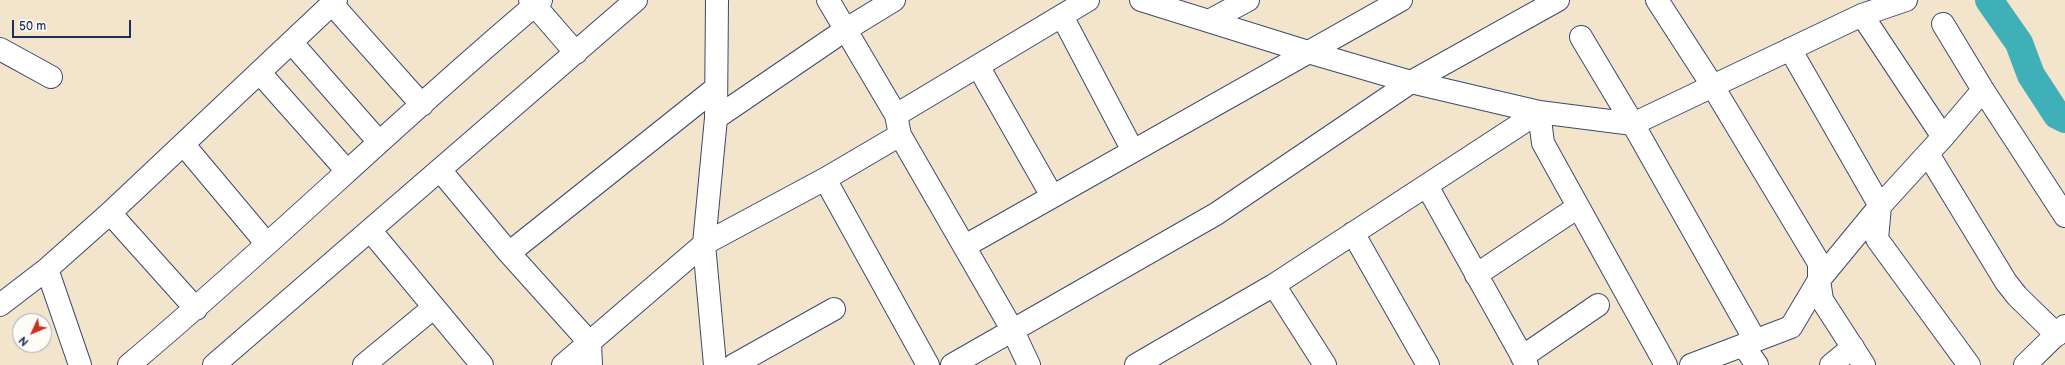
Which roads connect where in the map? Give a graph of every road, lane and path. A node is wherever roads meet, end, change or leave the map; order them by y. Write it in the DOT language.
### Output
graph roads {
  1 [pos="636,0"];
  2 [pos="717,0"];
  3 [pos="828,0"];
  4 [pos="894,0"];
  5 [pos="1088,0"];
  6 [pos="1142,0"];
  7 [pos="1248,0"];
  8 [pos="1401,0"];
  9 [pos="1558,0"];
  10 [pos="1658,0"];
  11 [pos="1906,0"];
  12 [pos="334,2"];
  13 [pos="535,2"];
  14 [pos="1862,15"];
  15 [pos="1062,16"];
  16 [pos="1209,21"];
  17 [pos="1943,24"];
  18 [pos="845,30"];
  19 [pos="1581,37"];
  20 [pos="292,42"];
  21 [pos="0,49"];
  22 [pos="1790,49"];
  23 [pos="1308,52"];
  24 [pos="576,53"];
  25 [pos="978,66"];
  26 [pos="260,73"];
  27 [pos="51,78"];
  28 [pos="1411,82"];
  29 [pos="1712,85"];
  30 [pos="716,88"];
  31 [pos="1983,90"];
  32 [pos="422,105"];
  33 [pos="1539,112"];
  34 [pos="716,118"];
  35 [pos="1633,124"];
  36 [pos="898,125"];
  37 [pos="1943,138"];
  38 [pos="379,142"];
  39 [pos="184,145"];
  40 [pos="1133,151"];
  41 [pos="1928,154"];
  42 [pos="440,170"];
  43 [pos="347,171"];
  44 [pos="825,179"];
  45 [pos="1427,186"];
  46 [pos="1052,196"];
  47 [pos="2062,203"];
  48 [pos="1880,206"];
  49 [pos="1578,207"];
  50 [pos="110,213"];
  51 [pos="370,230"];
  52 [pos="1353,233"];
  53 [pos="267,244"];
  54 [pos="704,244"];
  55 [pos="965,246"];
  56 [pos="509,253"];
  57 [pos="47,270"];
  58 [pos="1476,275"];
  59 [pos="1819,280"];
  60 [pos="1274,285"];
  61 [pos="0,305"];
  62 [pos="1598,305"];
  63 [pos="433,308"];
  64 [pos="196,309"];
  65 [pos="834,309"];
  66 [pos="2061,330"];
  67 [pos="1013,331"];
  68 [pos="590,343"];
  69 [pos="1749,343"];
  70 [pos="1852,347"];
  71 [pos="1525,361"];
  72 [pos="1324,364"];
  73 [pos="80,365"];
  74 [pos="129,365"];
  75 [pos="214,365"];
  76 [pos="364,365"];
  77 [pos="482,365"];
  78 [pos="563,365"];
  79 [pos="590,365"];
  80 [pos="715,365"];
  81 [pos="734,365"];
  82 [pos="928,365"];
  83 [pos="952,365"];
  84 [pos="1029,365"];
  85 [pos="1136,365"];
  86 [pos="1428,365"];
  87 [pos="1666,365"];
  88 [pos="1691,365"];
  89 [pos="1757,365"];
  90 [pos="1831,365"];
  91 [pos="1864,365"];
  92 [pos="1969,365"];
  93 [pos="2025,365"];
  1 -- 24 [label="street"];
  2 -- 30 [label="street"];
  3 -- 18 [label="street"];
  4 -- 18 [label="street"];
  5 -- 15 [label="street"];
  6 -- 16 [label="street"];
  7 -- 16 [label="street"];
  8 -- 23 [label="street"];
  9 -- 28 [label="street"];
  10 -- 29 [label="street"];
  11 -- 14 [label="street"];
  12 -- 20 [label="street"];
  12 -- 32 [label="street"];
  13 -- 24 [label="street"];
  13 -- 32 [label="street"];
  14 -- 22 [label="street"];
  14 -- 37 [label="street"];
  15 -- 25 [label="street"];
  15 -- 40 [label="street"];
  16 -- 23 [label="street"];
  17 -- 31 [label="street"];
  18 -- 34 [label="street"];
  18 -- 36 [label="street"];
  19 -- 35 [label="street"];
  20 -- 26 [label="street"];
  20 -- 38 [label="street"];
  21 -- 27 [label="street"];
  22 -- 29 [label="street"];
  22 -- 48 [label="street"];
  23 -- 28 [label="street"];
  23 -- 40 [label="street"];
  24 -- 42 [label="street"];
  25 -- 36 [label="street"];
  25 -- 46 [label="street"];
  26 -- 39 [label="street"];
  26 -- 43 [label="street"];
  28 -- 33 [label="street"];
  28 -- 67 [label="street"];
  29 -- 35 [label="street"];
  29 -- 59 [label="street"];
  30 -- 34 [label="street"];
  30 -- 56 [label="street"];
  31 -- 37 [label="street"];
  31 -- 47 [label="street"];
  32 -- 38 [label="street"];
  33 -- 35 [label="street"];
  33 -- 45 [label="street"];
  33 -- 49 [label="street"];
  34 -- 54 [label="street"];
  35 -- 69 [label="street"];
  36 -- 44 [label="street"];
  36 -- 55 [label="street"];
  37 -- 41 [label="street"];
  38 -- 43 [label="street"];
  39 -- 50 [label="street"];
  39 -- 53 [label="street"];
  40 -- 46 [label="street"];
  41 -- 48 [label="street"];
  41 -- 66 [label="street"];
  42 -- 51 [label="street"];
  42 -- 56 [label="street"];
  43 -- 53 [label="street"];
  44 -- 54 [label="street"];
  44 -- 82 [label="street"];
  45 -- 52 [label="street"];
  45 -- 58 [label="street"];
  46 -- 55 [label="street"];
  48 -- 59 [label="street"];
  48 -- 92 [label="street"];
  49 -- 58 [label="street"];
  49 -- 87 [label="street"];
  50 -- 57 [label="street"];
  50 -- 64 [label="street"];
  51 -- 63 [label="street"];
  51 -- 75 [label="street"];
  52 -- 60 [label="street"];
  52 -- 86 [label="street"];
  53 -- 64 [label="street"];
  54 -- 68 [label="street"];
  54 -- 80 [label="street"];
  55 -- 67 [label="street"];
  56 -- 68 [label="street"];
  57 -- 61 [label="street"];
  57 -- 73 [label="street"];
  58 -- 71 [label="street"];
  59 -- 69 [label="street"];
  59 -- 70 [label="street"];
  60 -- 72 [label="street"];
  60 -- 85 [label="street"];
  62 -- 71 [label="street"];
  63 -- 76 [label="street"];
  63 -- 77 [label="street"];
  64 -- 74 [label="street"];
  65 -- 81 [label="street"];
  66 -- 93 [label="street"];
  67 -- 83 [label="street"];
  67 -- 84 [label="street"];
  68 -- 78 [label="street"];
  68 -- 79 [label="street"];
  69 -- 88 [label="street"];
  69 -- 89 [label="street"];
  70 -- 90 [label="street"];
  70 -- 91 [label="street"];
}
